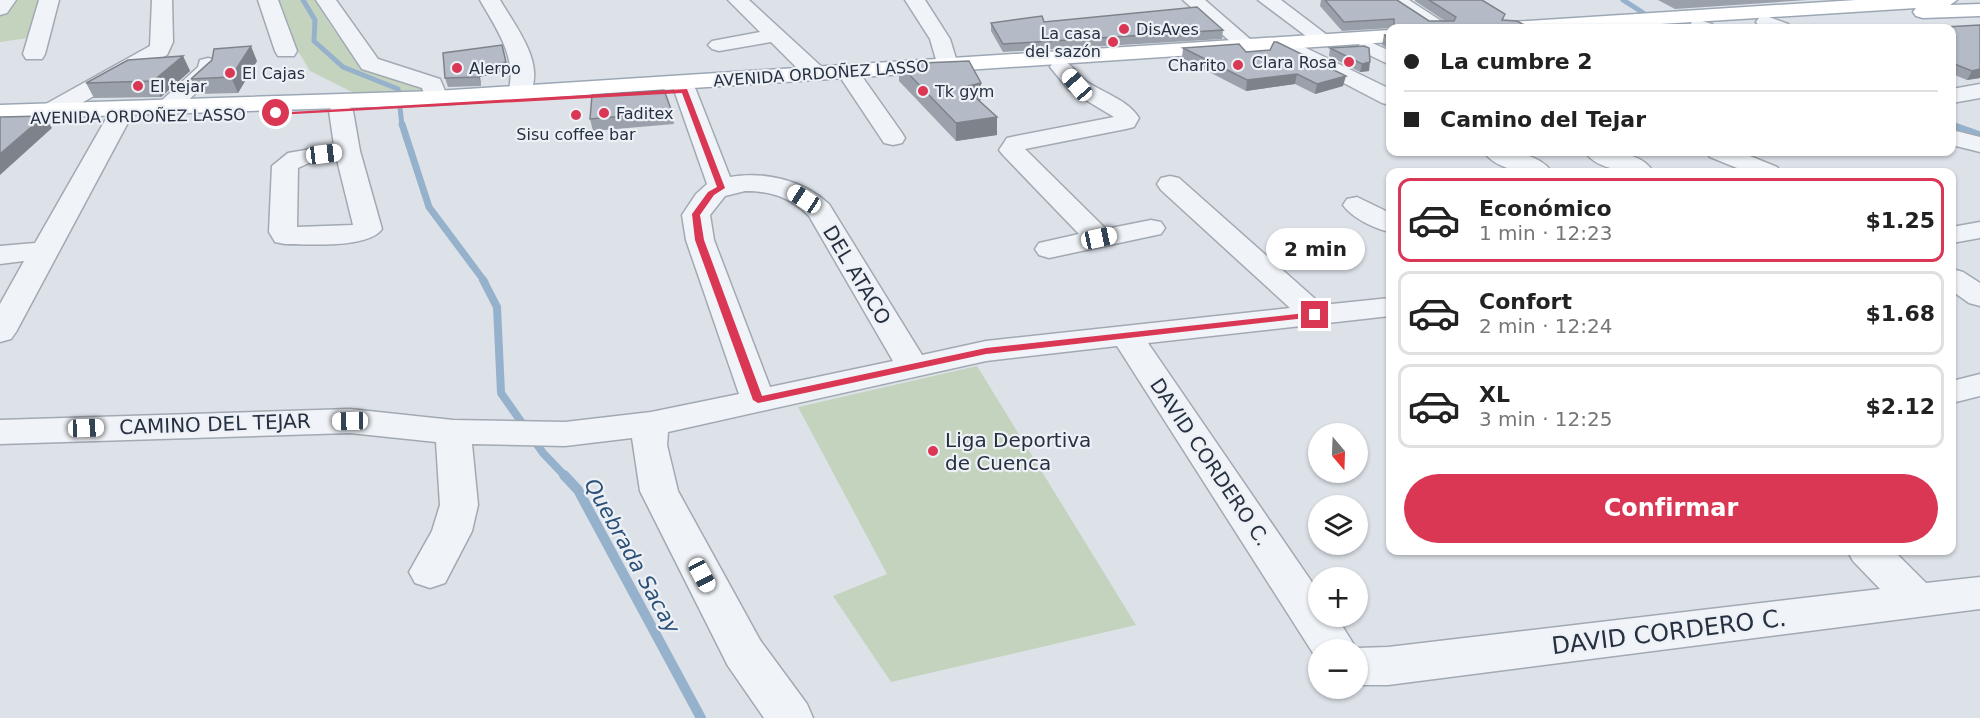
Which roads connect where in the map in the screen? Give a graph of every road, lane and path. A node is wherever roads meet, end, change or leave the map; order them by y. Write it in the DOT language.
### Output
graph roads {
  1 [pos="6,0"];
  2 [pos="49,0"];
  3 [pos="162,0"];
  4 [pos="268,0"];
  5 [pos="326,0"];
  6 [pos="490,0"];
  7 [pos="738,0"];
  8 [pos="919,0"];
  9 [pos="1193,0"];
  10 [pos="1268,0"];
  11 [pos="1395,0"];
  12 [pos="1947,0"];
  13 [pos="0,9"];
  14 [pos="1980,10"];
  15 [pos="1435,24"];
  16 [pos="1573,24"];
  17 [pos="1788,24"];
  18 [pos="776,35"];
  19 [pos="1386,36"];
  20 [pos="1325,40"];
  21 [pos="719,45"];
  22 [pos="1247,46"];
  23 [pos="1386,46"];
  24 [pos="1368,47"];
  25 [pos="286,51"];
  26 [pos="1300,51"];
  27 [pos="34,54"];
  28 [pos="1386,57"];
  29 [pos="207,65"];
  30 [pos="947,65"];
  31 [pos="1061,67"];
  32 [pos="815,73"];
  33 [pos="853,80"];
  34 [pos="685,90"];
  35 [pos="1980,90"];
  36 [pos="519,93"];
  37 [pos="1956,95"];
  38 [pos="1386,96"];
  39 [pos="439,102"];
  40 [pos="168,107"];
  41 [pos="355,108"];
  42 [pos="52,110"];
  43 [pos="0,111"];
  44 [pos="119,117"];
  45 [pos="0,120"];
  46 [pos="894,138"];
  47 [pos="1956,138"];
  48 [pos="1980,145"];
  49 [pos="347,151"];
  50 [pos="1505,156"];
  51 [pos="1608,156"];
  52 [pos="1729,156"];
  53 [pos="1531,168"];
  54 [pos="1635,168"];
  55 [pos="1758,168"];
  56 [pos="1170,184"];
  57 [pos="721,188"];
  58 [pos="1357,205"];
  59 [pos="1386,223"];
  60 [pos="1151,228"];
  61 [pos="1980,230"];
  62 [pos="1956,234"];
  63 [pos="1099,238"];
  64 [pos="1049,249"];
  65 [pos="43,251"];
  66 [pos="0,255"];
  67 [pos="1956,281"];
  68 [pos="1980,297"];
  69 [pos="1386,307"];
  70 [pos="1315,315"];
  71 [pos="0,332"];
  72 [pos="1126,335"];
  73 [pos="914,367"];
  74 [pos="1980,385"];
  75 [pos="1956,391"];
  76 [pos="758,400"];
  77 [pos="651,424"];
  78 [pos="0,432"];
  79 [pos="466,432"];
  80 [pos="1872,555"];
  81 [pos="430,572"];
  82 [pos="1980,593"];
  83 [pos="1918,602"];
  84 [pos="1328,639"];
  85 [pos="1368,666"];
  86 [pos="789,718"];
  1 -- 13 [label="street"];
  2 -- 27 [label="street"];
  3 -- 42 [label="street"];
  4 -- 25 [label="street"];
  5 -- 39 [label="street"];
  6 -- 36 [label="street"];
  7 -- 18 [label="street"];
  8 -- 30 [label="street"];
  9 -- 22 [label="street"];
  10 -- 20 [label="street"];
  11 -- 15 [label="street"];
  12 -- 16 [label="main road"];
  14 -- 17 [label="main road"];
  18 -- 21 [label="street"];
  18 -- 32 [label="street"];
  19 -- 20 [label="main road, AVENIDA ORDOÑEZ LASSO"];
  20 -- 22 [label="main road, AVENIDA ORDOÑEZ LASSO"];
  22 -- 30 [label="main road, AVENIDA ORDOÑEZ LASSO"];
  23 -- 24 [label="main road, AVENIDA ORDOÑEZ LASSO"];
  24 -- 26 [label="main road, AVENIDA ORDOÑEZ LASSO"];
  24 -- 28 [label="street"];
  26 -- 31 [label="main road, AVENIDA ORDOÑEZ LASSO"];
  26 -- 38 [label="street"];
  29 -- 40 [label="street"];
  30 -- 32 [label="main road, AVENIDA ORDOÑEZ LASSO"];
  31 -- 33 [label="main road, AVENIDA ORDOÑEZ LASSO"];
  31 -- 63 [label="street"];
  32 -- 36 [label="main road, AVENIDA ORDOÑEZ LASSO"];
  33 -- 34 [label="main road, AVENIDA ORDOÑEZ LASSO"];
  33 -- 46 [label="street"];
  34 -- 39 [label="main road, AVENIDA ORDOÑEZ LASSO"];
  34 -- 57 [label="street"];
  35 -- 37 [label="street"];
  36 -- 39 [label="main road, AVENIDA ORDOÑEZ LASSO"];
  39 -- 41 [label="main road, AVENIDA ORDOÑEZ LASSO"];
  40 -- 41 [label="main road, AVENIDA ORDOÑEZ LASSO"];
  40 -- 42 [label="main road, AVENIDA ORDOÑEZ LASSO"];
  41 -- 44 [label="main road, AVENIDA ORDOÑEZ LASSO"];
  41 -- 49 [label="street"];
  42 -- 43 [label="main road, AVENIDA ORDOÑEZ LASSO"];
  44 -- 45 [label="main road, AVENIDA ORDOÑEZ LASSO"];
  44 -- 65 [label="street"];
  47 -- 48 [label="street"];
  50 -- 53 [label="street"];
  51 -- 54 [label="street"];
  52 -- 55 [label="street"];
  56 -- 70 [label="street"];
  57 -- 73 [label="street, DEL ATACO"];
  57 -- 76 [label="street"];
  58 -- 59 [label="street"];
  60 -- 63 [label="street"];
  61 -- 62 [label="street"];
  63 -- 64 [label="street"];
  65 -- 66 [label="street"];
  65 -- 71 [label="street"];
  67 -- 68 [label="street"];
  69 -- 70 [label="street, CAMINO DEL TEJAR"];
  70 -- 72 [label="street, CAMINO DEL TEJAR"];
  72 -- 73 [label="street, CAMINO DEL TEJAR"];
  72 -- 84 [label="street, DAVID CORDERO C."];
  73 -- 76 [label="street, CAMINO DEL TEJAR"];
  74 -- 75 [label="street"];
  76 -- 77 [label="street, CAMINO DEL TEJAR"];
  77 -- 79 [label="street, CAMINO DEL TEJAR"];
  77 -- 86 [label="street"];
  78 -- 79 [label="street, CAMINO DEL TEJAR"];
  79 -- 81 [label="street"];
  80 -- 83 [label="street"];
  82 -- 83 [label="street, DAVID CORDERO C."];
  83 -- 85 [label="street, DAVID CORDERO C."];
}
